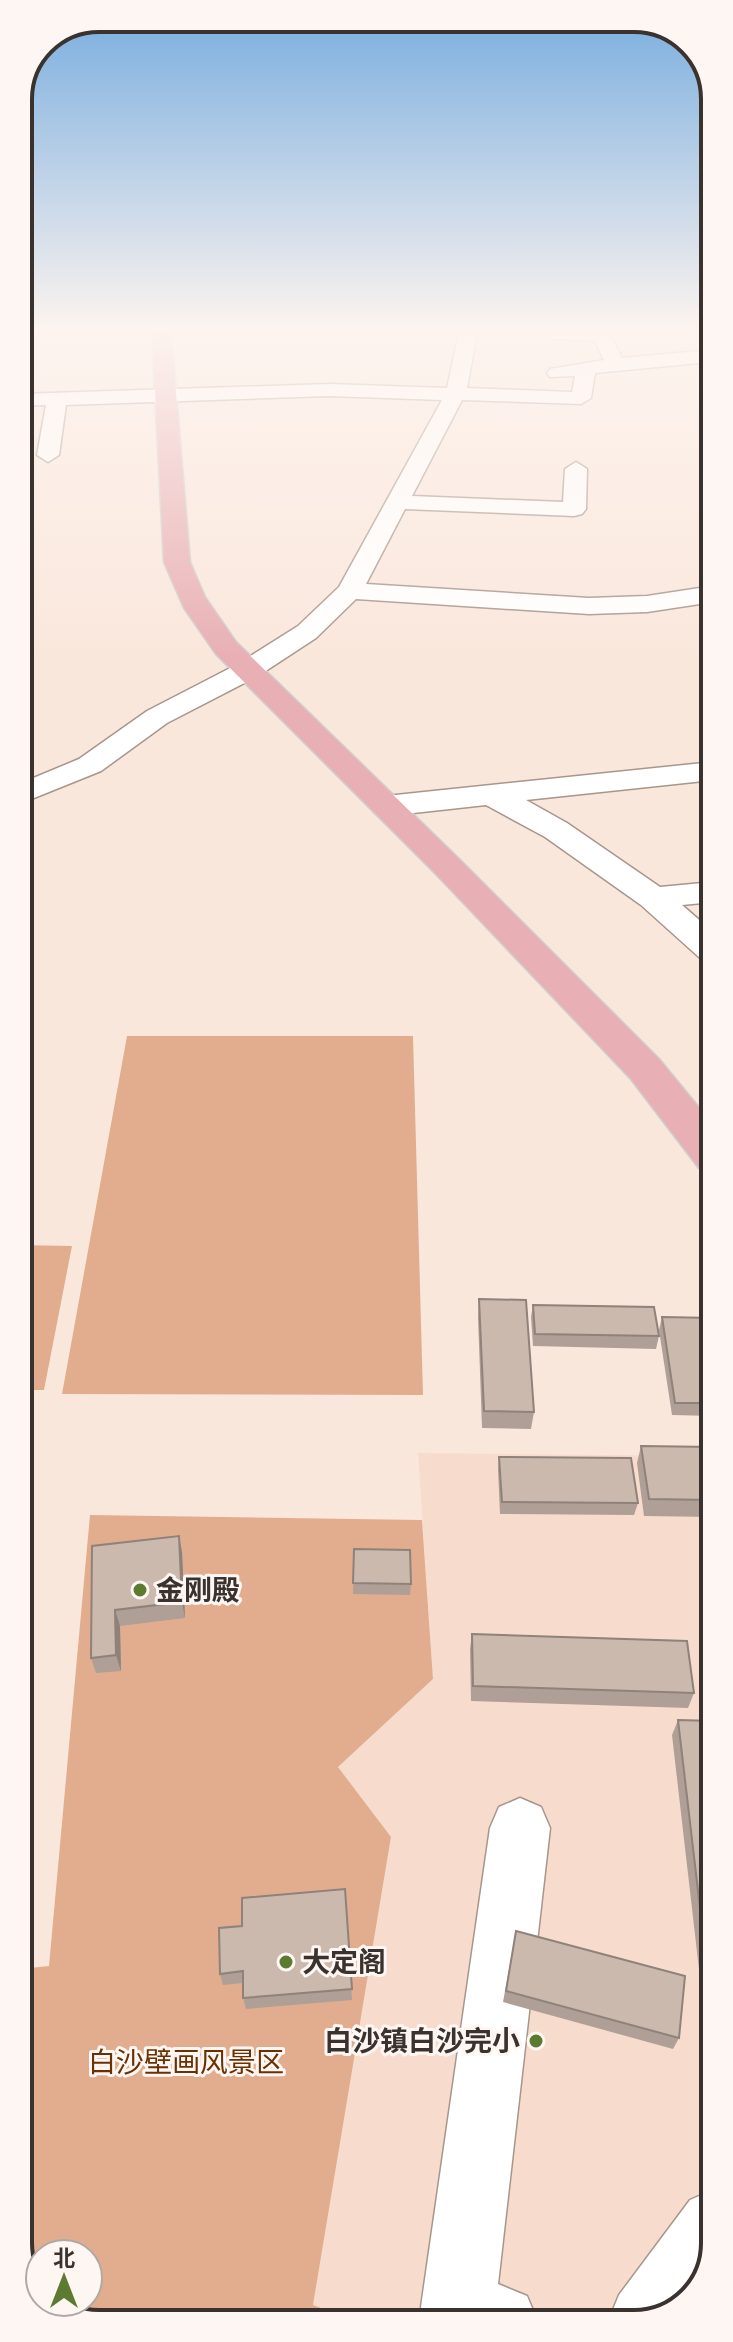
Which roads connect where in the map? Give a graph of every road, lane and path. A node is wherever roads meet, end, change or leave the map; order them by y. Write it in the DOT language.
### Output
graph roads {
  1 [pos="50,442"];
  2 [pos="167,442"];
  3 [pos="432,442"];
  4 [pos="48,455"];
  5 [pos="576,469"];
  6 [pos="397,502"];
  7 [pos="350,591"];
  8 [pos="701,596"];
  9 [pos="248,670"];
  10 [pos="701,772"];
  11 [pos="32,790"];
  12 [pos="494,796"];
  13 [pos="386,806"];
  14 [pos="701,893"];
  15 [pos="653,898"];
  16 [pos="701,940"];
  17 [pos="701,1140"];
  18 [pos="520,1828"];
  19 [pos="701,2244"];
  20 [pos="656,2306"];
  21 [pos="467,2310"];
  1 -- 4 [label="street"];
  2 -- 9 [label="main road"];
  3 -- 6 [label="street"];
  5 -- 6 [label="street"];
  6 -- 7 [label="street"];
  7 -- 8 [label="street"];
  7 -- 9 [label="street"];
  9 -- 11 [label="street"];
  9 -- 13 [label="main road"];
  10 -- 12 [label="street"];
  12 -- 13 [label="street"];
  12 -- 15 [label="street"];
  13 -- 17 [label="main road"];
  14 -- 15 [label="street"];
  15 -- 16 [label="street"];
  18 -- 21 [label="street"];
  19 -- 20 [label="street"];
}
